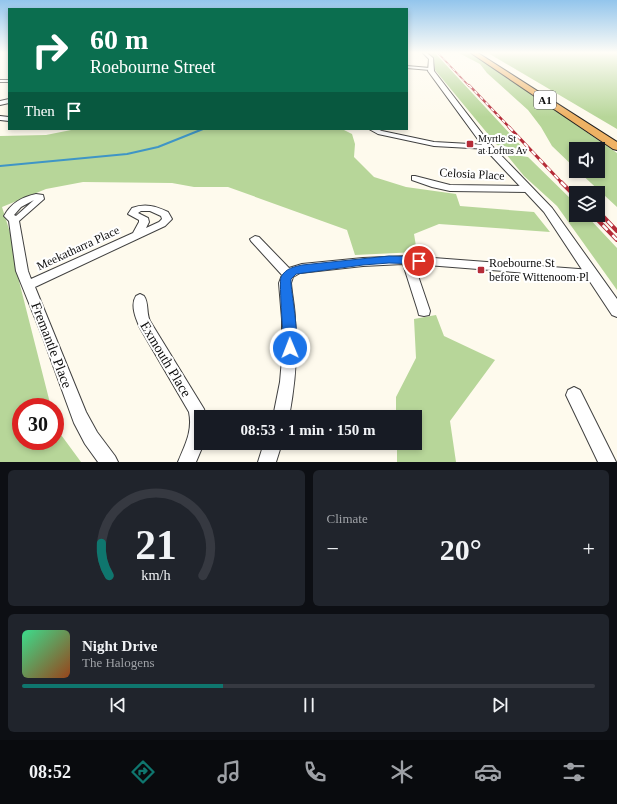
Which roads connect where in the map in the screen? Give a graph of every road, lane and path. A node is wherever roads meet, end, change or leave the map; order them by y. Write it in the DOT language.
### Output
graph roads {
  1 [pos="434,75"];
  2 [pos="507,75"];
  3 [pos="515,75"];
  4 [pos="374,130"];
  5 [pos="617,139"];
  6 [pos="488,147"];
  7 [pos="617,147"];
  8 [pos="415,178"];
  9 [pos="528,189"];
  10 [pos="14,220"];
  11 [pos="138,233"];
  12 [pos="255,239"];
  13 [pos="407,260"];
  14 [pos="288,274"];
  15 [pos="592,274"];
  16 [pos="29,285"];
  17 [pos="140,299"];
  18 [pos="424,311"];
  19 [pos="617,311"];
  20 [pos="574,395"];
  21 [pos="282,410"];
  22 [pos="271,450"];
  23 [pos="109,462"];
  24 [pos="187,462"];
  25 [pos="267,462"];
  26 [pos="607,462"];
  1 -- 6 [label="street"];
  2 -- 7 [label="highway, A1"];
  3 -- 5 [label="highway, A1"];
  4 -- 6 [label="street"];
  6 -- 9 [label="street"];
  8 -- 9 [label="street, Celosia Place"];
  9 -- 15 [label="street"];
  10 -- 16 [label="street, Fremantle Place"];
  11 -- 16 [label="street, Meekatharra Place"];
  12 -- 14 [label="street"];
  13 -- 14 [label="street"];
  13 -- 15 [label="street"];
  13 -- 18 [label="street"];
  14 -- 21 [label="street"];
  15 -- 19 [label="street"];
  16 -- 23 [label="street, Fremantle Place"];
  17 -- 24 [label="street, Exmouth Place"];
  20 -- 26 [label="street"];
  22 -- 25 [label="street"];
}
